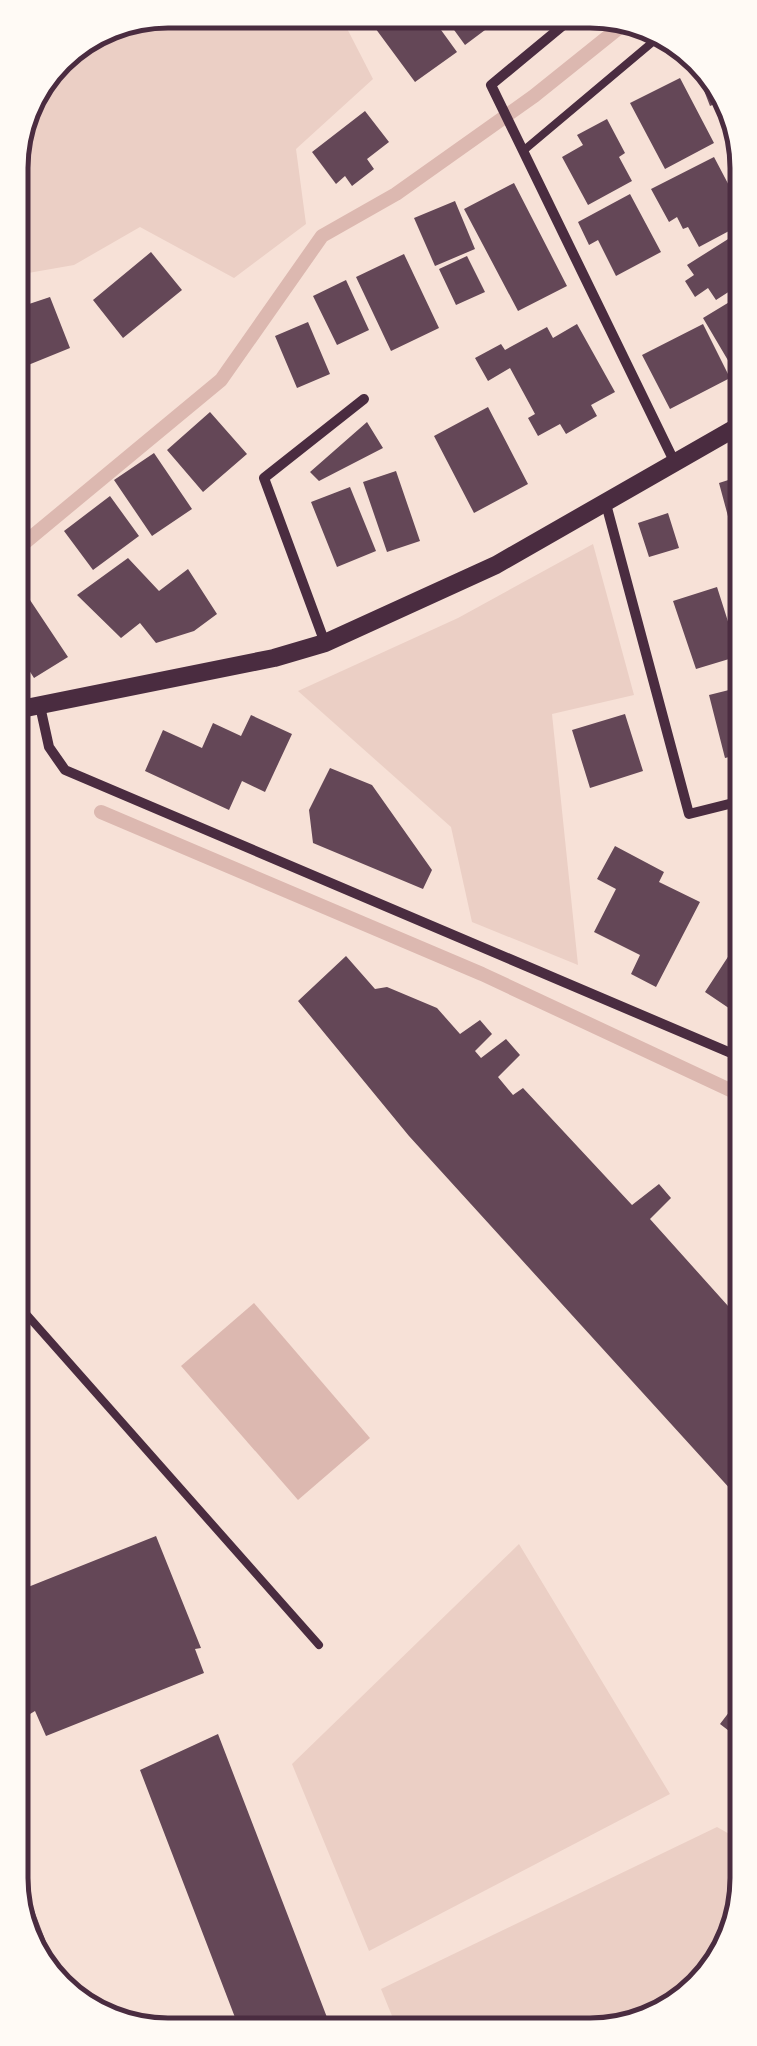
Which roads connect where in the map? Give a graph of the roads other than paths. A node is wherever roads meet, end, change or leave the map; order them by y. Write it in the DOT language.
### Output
graph roads {
  1 [pos="560,28"];
  2 [pos="652,43"];
  3 [pos="523,151"];
  4 [pos="364,399"];
  5 [pos="730,432"];
  6 [pos="676,462"];
  7 [pos="606,504"];
  8 [pos="325,642"];
  9 [pos="40,706"];
  10 [pos="28,708"];
  11 [pos="730,804"];
  12 [pos="729,1051"];
  13 [pos="28,1316"];
  14 [pos="320,1644"];
  1 -- 3 [label="street"];
  2 -- 3 [label="lane"];
  3 -- 6 [label="street"];
  4 -- 8 [label="street"];
  5 -- 6 [label="street"];
  6 -- 7 [label="street"];
  7 -- 8 [label="street"];
  7 -- 11 [label="street"];
  8 -- 9 [label="street"];
  9 -- 10 [label="street"];
  9 -- 12 [label="street"];
  13 -- 14 [label="lane"];
}
